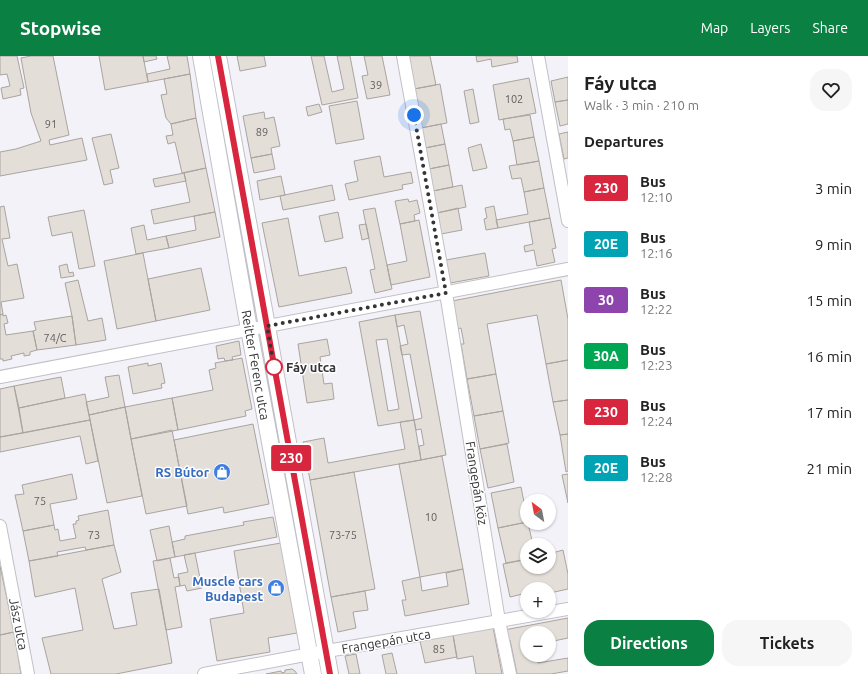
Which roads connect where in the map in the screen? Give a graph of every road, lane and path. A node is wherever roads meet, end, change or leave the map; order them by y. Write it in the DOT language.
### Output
graph roads {
  1 [pos="201,56"];
  2 [pos="218,56"];
  3 [pos="403,56"];
  4 [pos="538,56"];
  5 [pos="568,221"];
  6 [pos="568,270"];
  7 [pos="446,293"];
  8 [pos="267,326"];
  9 [pos="249,329"];
  10 [pos="0,377"];
  11 [pos="301,512"];
  12 [pos="283,515"];
  13 [pos="0,526"];
  14 [pos="568,609"];
  15 [pos="500,621"];
  16 [pos="326,651"];
  17 [pos="310,654"];
  18 [pos="28,674"];
  19 [pos="204,674"];
  20 [pos="313,674"];
  21 [pos="330,674"];
  22 [pos="510,674"];
  1 -- 9 [label="street, Reitter Ferenc utca"];
  2 -- 8 [label="street, Reitter Ferenc utca"];
  3 -- 7 [label="street, Frangepán köz"];
  4 -- 5 [label="street"];
  6 -- 7 [label="street"];
  7 -- 8 [label="street"];
  7 -- 15 [label="street, Frangepán köz"];
  8 -- 9 [label="street"];
  8 -- 11 [label="street, Reitter Ferenc utca"];
  9 -- 10 [label="street"];
  9 -- 12 [label="street, Reitter Ferenc utca"];
  11 -- 12 [label="street"];
  11 -- 16 [label="street, Reitter Ferenc utca"];
  12 -- 17 [label="street, Reitter Ferenc utca"];
  13 -- 18 [label="street, Jász utca"];
  14 -- 15 [label="street, Frangepán utca"];
  15 -- 16 [label="street, Frangepán utca"];
  15 -- 22 [label="street, Frangepán köz"];
  16 -- 17 [label="street, Frangepán utca"];
  16 -- 21 [label="street, Reitter Ferenc utca"];
  17 -- 19 [label="street, Frangepán utca"];
  17 -- 20 [label="street, Reitter Ferenc utca"];
}
